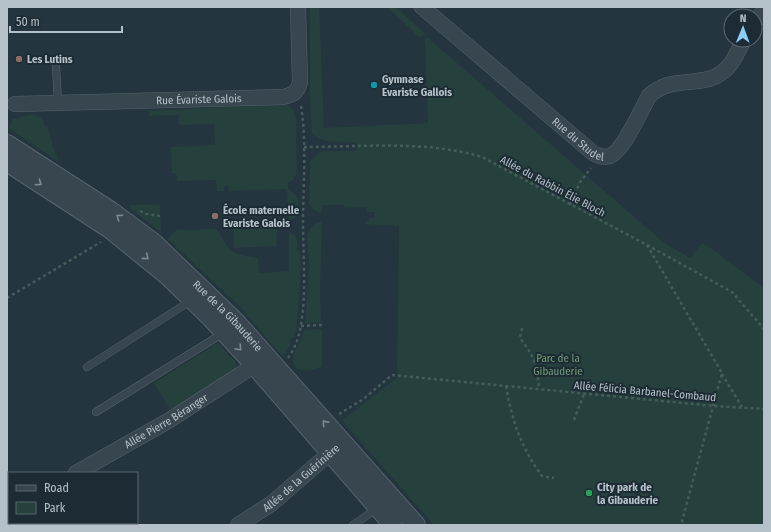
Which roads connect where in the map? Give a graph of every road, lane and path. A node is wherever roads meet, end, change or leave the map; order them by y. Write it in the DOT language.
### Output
graph roads {
  1 [pos="298,7"];
  2 [pos="422,7"];
  3 [pos="739,48"];
  4 [pos="56,65"];
  5 [pos="294,94"];
  6 [pos="58,103"];
  7 [pos="14,104"];
  8 [pos="7,144"];
  9 [pos="304,147"];
  10 [pos="601,157"];
  11 [pos="7,162"];
  12 [pos="570,205"];
  13 [pos="138,209"];
  14 [pos="160,216"];
  15 [pos="113,232"];
  16 [pos="647,245"];
  17 [pos="7,298"];
  18 [pos="192,299"];
  19 [pos="301,326"];
  20 [pos="322,326"];
  21 [pos="522,328"];
  22 [pos="764,329"];
  23 [pos="224,332"];
  24 [pos="255,366"];
  25 [pos="87,368"];
  26 [pos="278,369"];
  27 [pos="722,373"];
  28 [pos="506,386"];
  29 [pos="539,389"];
  30 [pos="584,394"];
  31 [pos="714,406"];
  32 [pos="742,407"];
  33 [pos="764,409"];
  34 [pos="96,412"];
  35 [pos="574,420"];
  36 [pos="325,422"];
  37 [pos="336,448"];
  38 [pos="78,472"];
  39 [pos="554,478"];
  40 [pos="376,506"];
  41 [pos="238,525"];
  42 [pos="354,525"];
  43 [pos="393,525"];
  44 [pos="408,525"];
  45 [pos="416,525"];
  46 [pos="682,525"];
  1 -- 5 [label="street"];
  2 -- 10 [label="street, Rue du Studel"];
  3 -- 10 [label="street, Rue du Studel"];
  4 -- 6 [label="lane"];
  5 -- 6 [label="street, Rue Évariste Galois"];
  5 -- 9 [label="path"];
  6 -- 7 [label="street, Rue Évariste Galois"];
  26 -- 8 [label="street, Rue de la Gibauderie, one-way"];
  9 -- 12 [label="path, Allée du Rabbin Élie Bloch"];
  9 -- 19 [label="path"];
  10 -- 12 [label="path"];
  11 -- 15 [label="street, Rue de la Gibauderie, one-way"];
  12 -- 16 [label="path, Allée du Rabbin Élie Bloch"];
  13 -- 14 [label="path"];
  15 -- 17 [label="path"];
  15 -- 18 [label="street, Rue de la Gibauderie, one-way"];
  16 -- 22 [label="path, Allée du Rabbin Élie Bloch"];
  16 -- 27 [label="path"];
  18 -- 23 [label="street, Rue de la Gibauderie"];
  18 -- 25 [label="lane"];
  19 -- 20 [label="path"];
  19 -- 26 [label="path"];
  21 -- 29 [label="path"];
  23 -- 24 [label="street, Rue de la Gibauderie, one-way"];
  23 -- 34 [label="lane"];
  24 -- 37 [label="street, Rue de la Gibauderie"];
  24 -- 38 [label="street, Allée Pierre Béranger"];
  26 -- 36 [label="street, Rue de la Gibauderie"];
  27 -- 31 [label="path"];
  27 -- 32 [label="path"];
  28 -- 29 [label="path, Allée Félicia Barbanel-Combaud"];
  28 -- 36 [label="path, Allée Félicia Barbanel-Combaud"];
  28 -- 39 [label="path"];
  29 -- 30 [label="path, Allée Félicia Barbanel-Combaud"];
  30 -- 31 [label="path, Allée Félicia Barbanel-Combaud"];
  30 -- 35 [label="path"];
  31 -- 32 [label="path, Allée Félicia Barbanel-Combaud"];
  31 -- 46 [label="path"];
  32 -- 33 [label="path, Allée Félicia Barbanel-Combaud"];
  37 -- 36 [label="street, Rue de la Gibauderie, one-way"];
  37 -- 40 [label="street, Rue de la Gibauderie"];
  37 -- 41 [label="street, Allée de la Guérinière"];
  37 -- 44 [label="street"];
  37 -- 45 [label="street, Rue de la Gibauderie"];
  40 -- 42 [label="lane"];
  40 -- 43 [label="street, Rue de la Gibauderie"];
}
